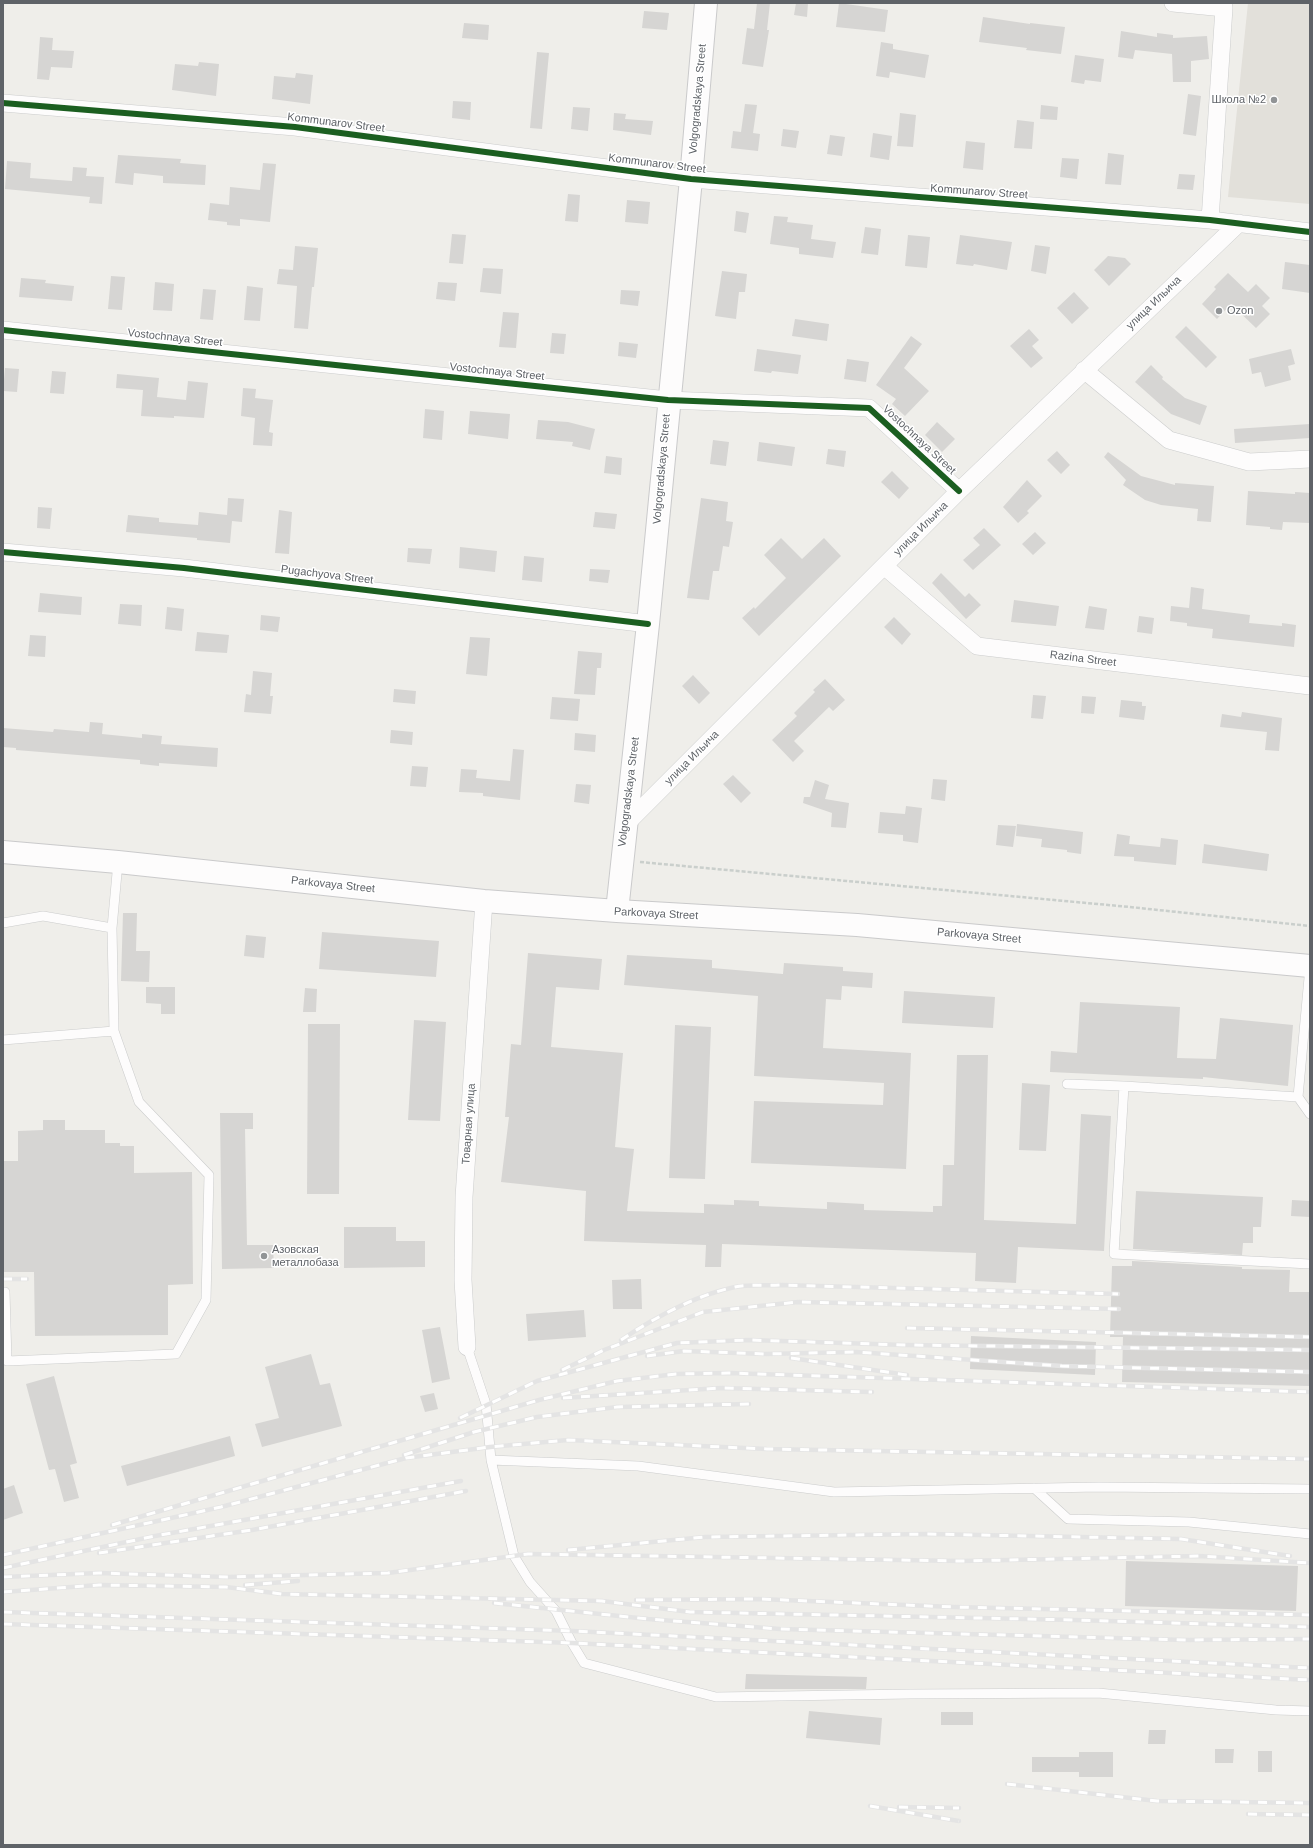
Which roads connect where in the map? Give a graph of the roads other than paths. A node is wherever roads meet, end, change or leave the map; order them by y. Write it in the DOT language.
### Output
graph roads {
  1 [pos="706,3"];
  2 [pos="1173,3"];
  3 [pos="1223,6"];
  4 [pos="3,103"];
  5 [pos="691,179"];
  6 [pos="1210,220"];
  7 [pos="1239,223"];
  8 [pos="1310,232"];
  9 [pos="3,330"];
  10 [pos="1084,370"];
  11 [pos="668,400"];
  12 [pos="1310,459"];
  13 [pos="959,491"];
  14 [pos="3,552"];
  15 [pos="884,566"];
  16 [pos="648,624"];
  17 [pos="1310,686"];
  18 [pos="626,824"];
  19 [pos="3,852"];
  20 [pos="118,862"];
  21 [pos="484,901"];
  22 [pos="617,911"];
  23 [pos="3,924"];
  24 [pos="112,928"];
  25 [pos="1310,966"];
  26 [pos="114,1031"];
  27 [pos="3,1040"];
  28 [pos="1066,1084"];
  29 [pos="1124,1086"];
  30 [pos="1298,1097"];
  31 [pos="1310,1114"];
  32 [pos="1310,1264"];
  33 [pos="3,1292"];
  34 [pos="467,1347"];
  35 [pos="491,1460"];
  36 [pos="1034,1488"];
  37 [pos="1310,1489"];
  38 [pos="1310,1534"];
  39 [pos="1310,1711"];
  1 -- 5 [label="main road, Volgogradskaya Street"];
  2 -- 3 [label="street"];
  3 -- 6 [label="street"];
  4 -- 5 [label="street, Kommunarov Street"];
  5 -- 6 [label="street, Kommunarov Street"];
  5 -- 11 [label="main road, Volgogradskaya Street"];
  6 -- 7 [label="street, Kommunarov Street"];
  7 -- 8 [label="street, Kommunarov Street"];
  7 -- 10 [label="street, улица Ильича"];
  9 -- 11 [label="street, Vostochnaya Street"];
  10 -- 12 [label="street"];
  10 -- 13 [label="street, улица Ильича"];
  11 -- 13 [label="street, Vostochnaya Street"];
  11 -- 16 [label="main road, Volgogradskaya Street"];
  13 -- 15 [label="street, улица Ильича"];
  14 -- 16 [label="street, Pugachyova Street"];
  15 -- 17 [label="street, Razina Street"];
  15 -- 18 [label="street, улица Ильича"];
  16 -- 18 [label="main road, Volgogradskaya Street"];
  18 -- 22 [label="main road, Volgogradskaya Street"];
  19 -- 20 [label="main road, Parkovaya Street"];
  20 -- 21 [label="main road, Parkovaya Street"];
  20 -- 24 [label="lane"];
  21 -- 22 [label="main road, Parkovaya Street"];
  21 -- 34 [label="street, Товарная улица"];
  22 -- 25 [label="main road, Parkovaya Street"];
  23 -- 24 [label="lane"];
  24 -- 26 [label="lane"];
  25 -- 30 [label="lane"];
  26 -- 27 [label="lane"];
  26 -- 33 [label="lane"];
  28 -- 29 [label="lane"];
  29 -- 30 [label="lane"];
  29 -- 32 [label="lane"];
  30 -- 31 [label="lane"];
  34 -- 35 [label="lane"];
  35 -- 36 [label="lane"];
  35 -- 39 [label="lane"];
  36 -- 37 [label="lane"];
  36 -- 38 [label="lane"];
}
